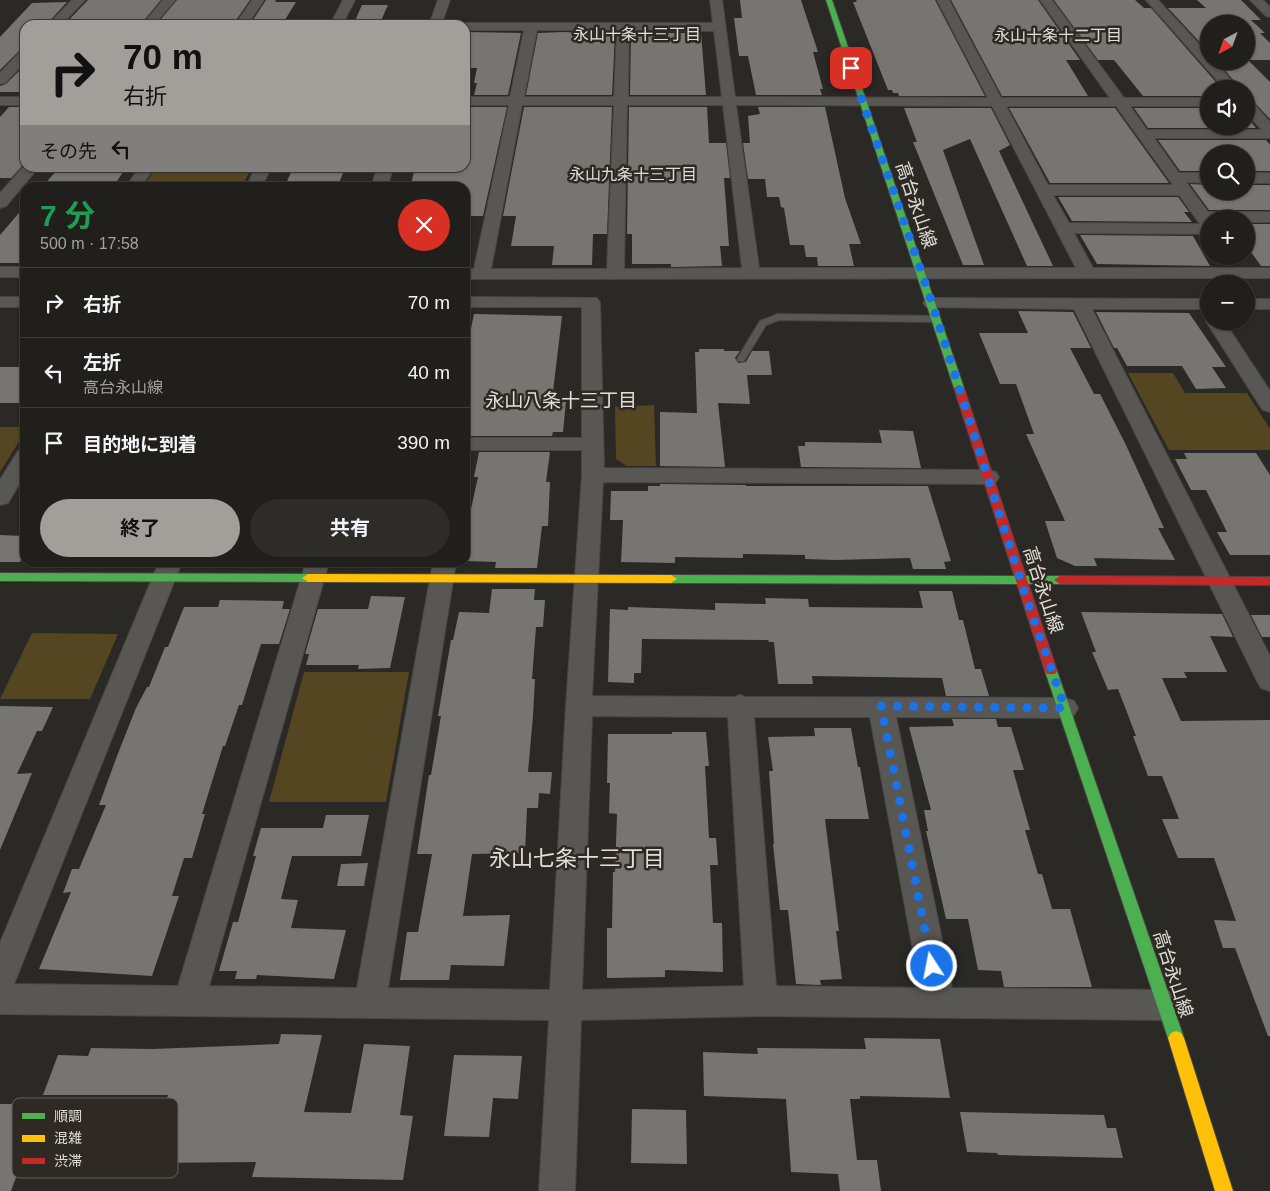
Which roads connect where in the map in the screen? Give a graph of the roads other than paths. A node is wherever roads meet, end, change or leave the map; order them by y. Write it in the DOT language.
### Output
graph roads {
  1 [pos="79,0"];
  2 [pos="169,0"];
  3 [pos="258,0"];
  4 [pos="349,0"];
  5 [pos="444,0"];
  6 [pos="716,0"];
  7 [pos="829,0"];
  8 [pos="943,0"];
  9 [pos="1046,0"];
  10 [pos="1152,0"];
  11 [pos="1256,0"];
  12 [pos="1270,13"];
  13 [pos="59,20"];
  14 [pos="152,20"];
  15 [pos="245,20"];
  16 [pos="339,20"];
  17 [pos="437,20"];
  18 [pos="470,26"];
  19 [pos="530,26"];
  20 [pos="718,26"];
  21 [pos="623,27"];
  22 [pos="20,59"];
  23 [pos="0,80"];
  24 [pos="1224,80"];
  25 [pos="0,101"];
  26 [pos="20,101"];
  27 [pos="470,101"];
  28 [pos="516,101"];
  29 [pos="620,101"];
  30 [pos="728,101"];
  31 [pos="997,102"];
  32 [pos="1120,102"];
  33 [pos="1200,102"];
  34 [pos="1255,102"];
  35 [pos="1262,102"];
  36 [pos="863,103"];
  37 [pos="1255,114"];
  38 [pos="1270,132"];
  39 [pos="1143,134"];
  40 [pos="27,172"];
  41 [pos="1255,178"];
  42 [pos="1270,178"];
  43 [pos="1200,180"];
  44 [pos="1179,184"];
  45 [pos="1043,190"];
  46 [pos="0,203"];
  47 [pos="1200,214"];
  48 [pos="1270,216"];
  49 [pos="1255,218"];
  50 [pos="1200,224"];
  51 [pos="1064,228"];
  52 [pos="1238,265"];
  53 [pos="0,272"];
  54 [pos="20,272"];
  55 [pos="921,273"];
  56 [pos="1087,273"];
  57 [pos="1244,273"];
  58 [pos="1270,273"];
  59 [pos="474,274"];
  60 [pos="615,274"];
  61 [pos="752,274"];
  62 [pos="0,302"];
  63 [pos="20,302"];
  64 [pos="470,302"];
  65 [pos="1082,304"];
  66 [pos="1255,304"];
  67 [pos="1270,304"];
  68 [pos="1200,307"];
  69 [pos="934,311"];
  70 [pos="1221,330"];
  71 [pos="741,359"];
  72 [pos="1270,406"];
  73 [pos="470,444"];
  74 [pos="591,444"];
  75 [pos="20,464"];
  76 [pos="593,475"];
  77 [pos="988,478"];
  78 [pos="0,498"];
  79 [pos="167,570"];
  80 [pos="316,571"];
  81 [pos="443,571"];
  82 [pos="0,577"];
  83 [pos="587,580"];
  84 [pos="1021,580"];
  85 [pos="1219,581"];
  86 [pos="1270,581"];
  87 [pos="1270,680"];
  88 [pos="740,705"];
  89 [pos="579,706"];
  90 [pos="881,706"];
  91 [pos="1065,708"];
  92 [pos="0,981"];
  93 [pos="0,999"];
  94 [pos="189,1001"];
  95 [pos="761,1001"];
  96 [pos="370,1002"];
  97 [pos="939,1003"];
  98 [pos="566,1004"];
  99 [pos="1166,1005"];
  100 [pos="557,1191"];
  101 [pos="1224,1191"];
  1 -- 13 [label="street"];
  2 -- 14 [label="street"];
  3 -- 15 [label="street"];
  4 -- 16 [label="street"];
  5 -- 17 [label="street"];
  6 -- 20 [label="street"];
  7 -- 36 [label="street, 高台永山線"];
  8 -- 31 [label="street"];
  9 -- 32 [label="street"];
  10 -- 24 [label="street"];
  11 -- 12 [label="street"];
  18 -- 19 [label="street"];
  19 -- 21 [label="street"];
  19 -- 28 [label="street"];
  20 -- 21 [label="street"];
  20 -- 30 [label="street"];
  21 -- 29 [label="street"];
  22 -- 23 [label="street"];
  25 -- 26 [label="street"];
  27 -- 28 [label="street"];
  28 -- 29 [label="street"];
  28 -- 59 [label="street"];
  29 -- 30 [label="street"];
  29 -- 60 [label="street"];
  30 -- 36 [label="street"];
  30 -- 61 [label="street"];
  31 -- 32 [label="street"];
  31 -- 36 [label="street"];
  31 -- 45 [label="street"];
  32 -- 33 [label="street"];
  32 -- 39 [label="street"];
  34 -- 35 [label="street"];
  36 -- 55 [label="street, 高台永山線"];
  37 -- 38 [label="street"];
  38 -- 39 [label="street"];
  39 -- 44 [label="street"];
  40 -- 46 [label="street"];
  41 -- 42 [label="street"];
  43 -- 44 [label="street"];
  44 -- 45 [label="street"];
  44 -- 47 [label="street"];
  45 -- 51 [label="street"];
  48 -- 49 [label="street"];
  50 -- 51 [label="street"];
  51 -- 56 [label="street"];
  52 -- 57 [label="street"];
  53 -- 54 [label="street"];
  55 -- 56 [label="street"];
  55 -- 61 [label="street"];
  55 -- 69 [label="street, 高台永山線"];
  56 -- 57 [label="street"];
  57 -- 58 [label="street"];
  59 -- 60 [label="street"];
  60 -- 61 [label="street"];
  62 -- 63 [label="street"];
  64 -- 74 [label="street"];
  65 -- 68 [label="street"];
  65 -- 69 [label="street"];
  65 -- 85 [label="street"];
  66 -- 67 [label="street"];
  69 -- 71 [label="lane"];
  69 -- 77 [label="street, 高台永山線"];
  70 -- 72 [label="street"];
  73 -- 74 [label="street"];
  74 -- 76 [label="street"];
  75 -- 78 [label="street"];
  76 -- 77 [label="street"];
  76 -- 83 [label="street"];
  77 -- 84 [label="street, 高台永山線"];
  79 -- 80 [label="street"];
  79 -- 82 [label="street"];
  79 -- 92 [label="street"];
  80 -- 81 [label="street"];
  80 -- 94 [label="street"];
  81 -- 83 [label="street"];
  81 -- 96 [label="street"];
  83 -- 84 [label="street"];
  83 -- 89 [label="street"];
  84 -- 85 [label="street"];
  84 -- 91 [label="street, 高台永山線"];
  85 -- 86 [label="street"];
  85 -- 87 [label="street"];
  88 -- 89 [label="street"];
  88 -- 90 [label="street"];
  88 -- 95 [label="street"];
  89 -- 98 [label="street"];
  90 -- 91 [label="street"];
  90 -- 97 [label="street"];
  91 -- 99 [label="street, 高台永山線"];
  93 -- 94 [label="street"];
  94 -- 96 [label="street"];
  95 -- 97 [label="street"];
  95 -- 98 [label="street"];
  96 -- 98 [label="street"];
  97 -- 99 [label="street"];
  98 -- 100 [label="street"];
  99 -- 101 [label="street, 高台永山線"];
}
